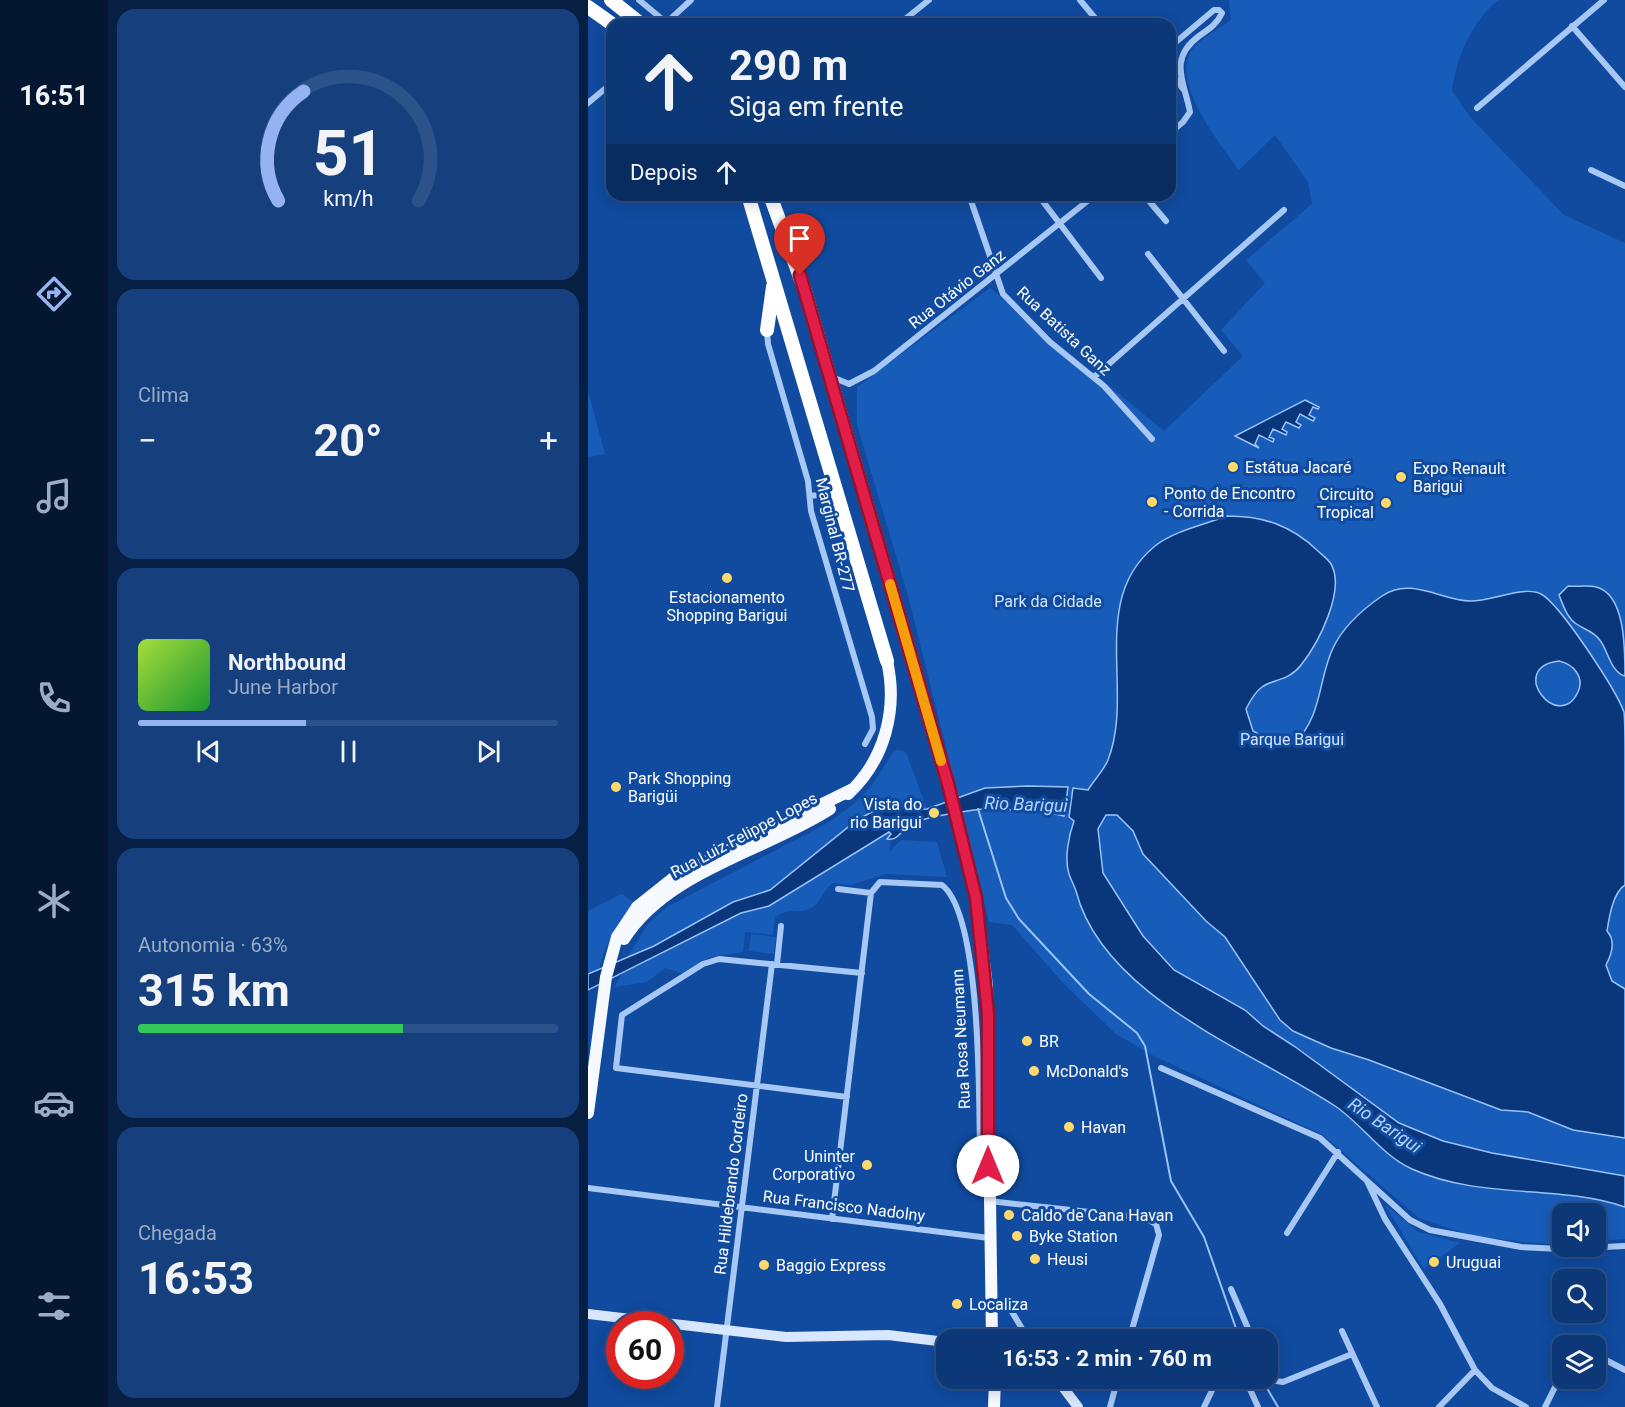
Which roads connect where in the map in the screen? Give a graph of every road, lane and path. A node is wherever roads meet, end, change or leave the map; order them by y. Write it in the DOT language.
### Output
graph roads {
  1 [pos="611,0"];
  2 [pos="639,0"];
  3 [pos="691,0"];
  4 [pos="929,0"];
  5 [pos="1080,0"];
  6 [pos="1604,0"];
  7 [pos="621,5"];
  8 [pos="588,7"];
  9 [pos="635,18"];
  10 [pos="661,18"];
  11 [pos="672,18"];
  12 [pos="906,18"];
  13 [pos="1095,18"];
  14 [pos="606,20"];
  15 [pos="1572,26"];
  16 [pos="1176,42"];
  17 [pos="1176,79"];
  18 [pos="1625,87"];
  19 [pos="606,88"];
  20 [pos="1183,89"];
  21 [pos="588,103"];
  22 [pos="1477,108"];
  23 [pos="1176,128"];
  24 [pos="1591,170"];
  25 [pos="1625,186"];
  26 [pos="750,201"];
  27 [pos="772,201"];
  28 [pos="778,201"];
  29 [pos="971,201"];
  30 [pos="1042,201"];
  31 [pos="1088,201"];
  32 [pos="1149,201"];
  33 [pos="1284,210"];
  34 [pos="1166,221"];
  35 [pos="1059,224"];
  36 [pos="1148,254"];
  37 [pos="796,261"];
  38 [pos="773,276"];
  39 [pos="996,276"];
  40 [pos="1101,278"];
  41 [pos="1183,297"];
  42 [pos="767,330"];
  43 [pos="1224,351"];
  44 [pos="830,375"];
  45 [pos="1094,377"];
  46 [pos="1152,439"];
  47 [pos="837,493"];
  48 [pos="810,496"];
  49 [pos="887,660"];
  50 [pos="865,744"];
  51 [pos="948,784"];
  52 [pos="838,889"];
  53 [pos="871,893"];
  54 [pos="782,926"];
  55 [pos="775,964"];
  56 [pos="862,973"];
  57 [pos="1161,1068"];
  58 [pos="757,1086"];
  59 [pos="847,1097"];
  60 [pos="588,1113"];
  61 [pos="1338,1152"];
  62 [pos="1365,1178"];
  63 [pos="588,1188"];
  64 [pos="989,1196"];
  65 [pos="742,1207"];
  66 [pos="832,1219"];
  67 [pos="1287,1233"];
  68 [pos="989,1239"];
  69 [pos="1625,1246"];
  70 [pos="1231,1289"];
  71 [pos="990,1305"];
  72 [pos="588,1314"];
  73 [pos="991,1329"];
  74 [pos="1022,1329"];
  75 [pos="1132,1329"];
  76 [pos="1242,1329"];
  77 [pos="727,1331"];
  78 [pos="1342,1331"];
  79 [pos="936,1341"];
  80 [pos="1353,1354"];
  81 [pos="1606,1360"];
  82 [pos="1476,1370"];
  83 [pos="1625,1370"];
  84 [pos="1278,1381"];
  85 [pos="996,1389"];
  86 [pos="1064,1389"];
  87 [pos="1115,1389"];
  88 [pos="1213,1389"];
  89 [pos="1250,1389"];
  90 [pos="1554,1389"];
  91 [pos="717,1407"];
  92 [pos="995,1407"];
  93 [pos="1078,1407"];
  94 [pos="1110,1407"];
  95 [pos="1204,1407"];
  96 [pos="1258,1407"];
  97 [pos="1377,1407"];
  98 [pos="1439,1407"];
  99 [pos="1526,1407"];
  100 [pos="1545,1407"];
  1 -- 7 [label="highway"];
  2 -- 10 [label="street"];
  3 -- 11 [label="street"];
  4 -- 12 [label="street"];
  5 -- 13 [label="street"];
  6 -- 15 [label="street"];
  7 -- 9 [label="highway"];
  8 -- 14 [label="highway"];
  15 -- 18 [label="street"];
  15 -- 22 [label="street"];
  16 -- 20 [label="street"];
  17 -- 20 [label="street"];
  19 -- 21 [label="street"];
  20 -- 23 [label="street"];
  24 -- 25 [label="street"];
  26 -- 38 [label="highway"];
  27 -- 37 [label="highway"];
  28 -- 37 [label="highway"];
  29 -- 39 [label="street, Rua Batista Ganz"];
  30 -- 35 [label="street"];
  31 -- 35 [label="street, Rua Otávio Ganz"];
  32 -- 34 [label="street"];
  33 -- 41 [label="street"];
  35 -- 39 [label="street, Rua Otávio Ganz"];
  35 -- 40 [label="street"];
  36 -- 41 [label="street"];
  37 -- 44 [label="highway"];
  38 -- 42 [label="highway"];
  38 -- 47 [label="highway"];
  39 -- 44 [label="street, Rua Otávio Ganz"];
  39 -- 45 [label="street, Rua Batista Ganz"];
  41 -- 43 [label="street"];
  41 -- 45 [label="street"];
  42 -- 48 [label="street, Marginal BR-277"];
  44 -- 51 [label="highway"];
  45 -- 46 [label="street, Rua Batista Ganz"];
  47 -- 48 [label="street"];
  47 -- 49 [label="highway"];
  48 -- 50 [label="street, Marginal BR-277"];
  49 -- 60 [label="main road, Rua Luiz Felippe Lopes"];
  51 -- 64 [label="main road"];
  52 -- 53 [label="street"];
  53 -- 56 [label="street"];
  53 -- 64 [label="street, Rua Rosa Neumann"];
  54 -- 55 [label="street, Rua Hildebrando Cordeiro"];
  55 -- 56 [label="street"];
  55 -- 58 [label="street, Rua Hildebrando Cordeiro"];
  55 -- 58 [label="street"];
  56 -- 59 [label="street"];
  57 -- 61 [label="street"];
  58 -- 59 [label="street"];
  58 -- 65 [label="street, Rua Hildebrando Cordeiro"];
  59 -- 66 [label="street"];
  61 -- 62 [label="street"];
  61 -- 67 [label="street"];
  62 -- 69 [label="street"];
  62 -- 82 [label="street"];
  63 -- 65 [label="street, Rua Francisco Nadolny"];
  64 -- 68 [label="main road"];
  64 -- 75 [label="street"];
  65 -- 66 [label="street, Rua Francisco Nadolny"];
  65 -- 77 [label="street, Rua Hildebrando Cordeiro"];
  66 -- 68 [label="street, Rua Francisco Nadolny"];
  68 -- 71 [label="main road"];
  70 -- 76 [label="street"];
  71 -- 73 [label="main road"];
  71 -- 74 [label="street"];
  72 -- 77 [label="street"];
  77 -- 79 [label="street"];
  77 -- 91 [label="street, Rua Hildebrando Cordeiro"];
  78 -- 80 [label="street"];
  80 -- 84 [label="street"];
  80 -- 97 [label="street"];
  81 -- 83 [label="street"];
  82 -- 98 [label="street"];
  82 -- 99 [label="street"];
  85 -- 92 [label="main road"];
  86 -- 93 [label="street"];
  87 -- 94 [label="street"];
  88 -- 95 [label="street"];
  89 -- 96 [label="street"];
  90 -- 100 [label="street"];
}
